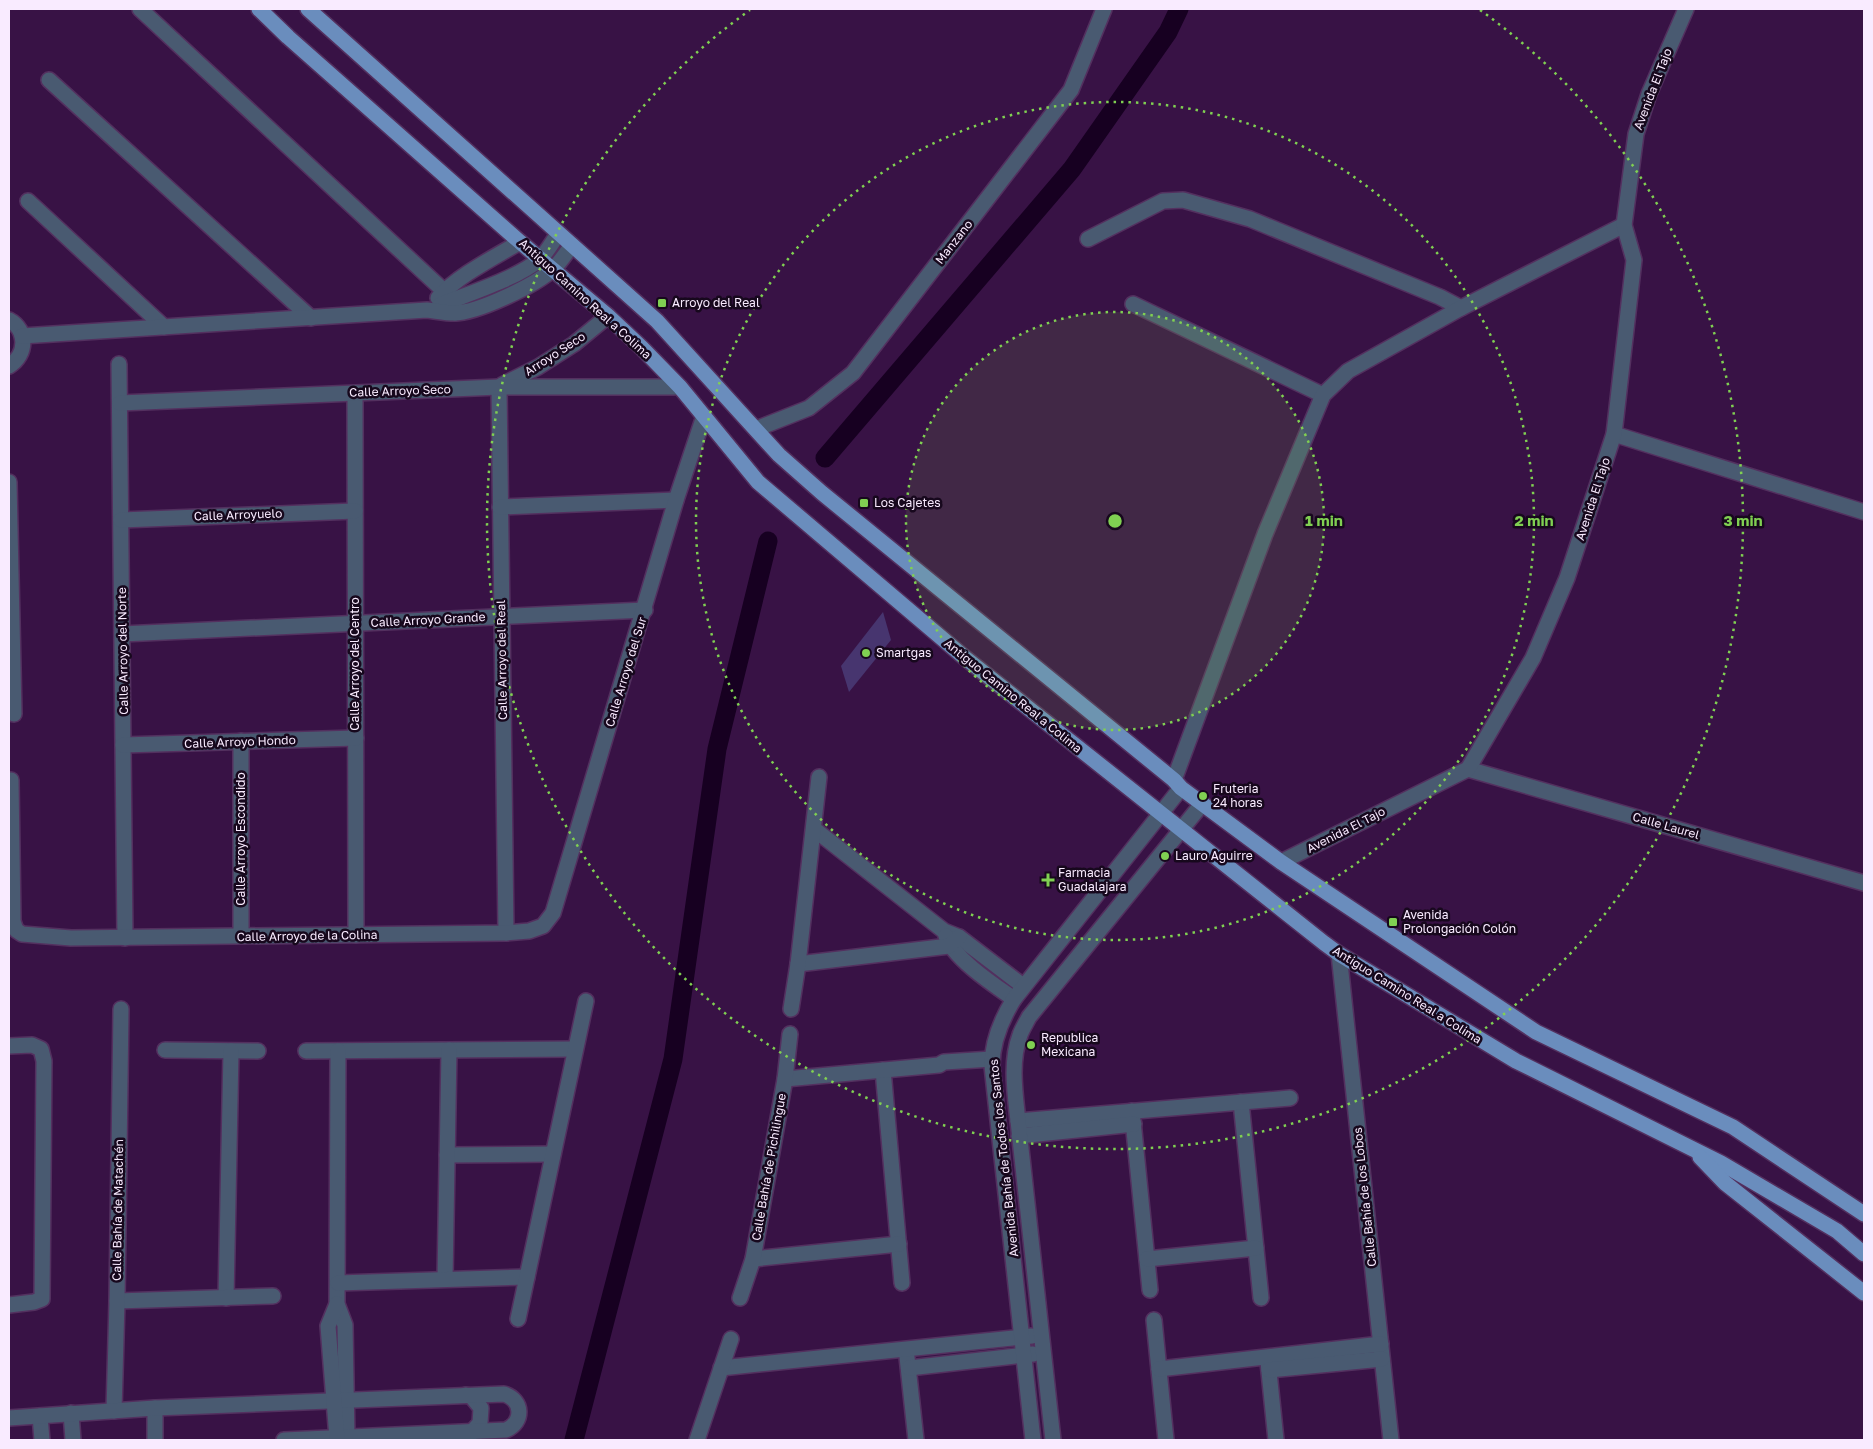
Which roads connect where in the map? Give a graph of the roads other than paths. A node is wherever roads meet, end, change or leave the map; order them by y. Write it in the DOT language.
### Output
graph roads {
  1 [pos="140,9"];
  2 [pos="259,9"];
  3 [pos="308,9"];
  4 [pos="1104,9"];
  5 [pos="1686,9"];
  6 [pos="49,80"];
  7 [pos="28,201"];
  8 [pos="1624,225"];
  9 [pos="558,234"];
  10 [pos="1088,239"];
  11 [pos="520,242"];
  12 [pos="572,245"];
  13 [pos="540,259"];
  14 [pos="553,270"];
  15 [pos="504,279"];
  16 [pos="513,293"];
  17 [pos="450,302"];
  18 [pos="1133,304"];
  19 [pos="1461,308"];
  20 [pos="608,316"];
  21 [pos="311,318"];
  22 [pos="9,320"];
  23 [pos="164,327"];
  24 [pos="22,336"];
  25 [pos="119,364"];
  26 [pos="9,366"];
  27 [pos="498,386"];
  28 [pos="680,387"];
  29 [pos="355,393"];
  30 [pos="1323,395"];
  31 [pos="120,403"];
  32 [pos="704,416"];
  33 [pos="756,429"];
  34 [pos="1614,434"];
  35 [pos="9,482"];
  36 [pos="676,500"];
  37 [pos="500,507"];
  38 [pos="355,511"];
  39 [pos="1864,512"];
  40 [pos="121,520"];
  41 [pos="9,529"];
  42 [pos="644,610"];
  43 [pos="501,617"];
  44 [pos="355,624"];
  45 [pos="122,634"];
  46 [pos="14,714"];
  47 [pos="356,738"];
  48 [pos="242,742"];
  49 [pos="124,745"];
  50 [pos="1468,769"];
  51 [pos="819,777"];
  52 [pos="11,780"];
  53 [pos="1178,784"];
  54 [pos="1202,804"];
  55 [pos="1161,813"];
  56 [pos="814,829"];
  57 [pos="1181,830"];
  58 [pos="1281,862"];
  59 [pos="1864,883"];
  60 [pos="543,926"];
  61 [pos="506,933"];
  62 [pos="356,935"];
  63 [pos="241,936"];
  64 [pos="125,938"];
  65 [pos="954,942"];
  66 [pos="1339,954"];
  67 [pos="798,964"];
  68 [pos="1023,986"];
  69 [pos="1014,999"];
  70 [pos="586,1001"];
  71 [pos="121,1009"];
  72 [pos="791,1009"];
  73 [pos="790,1034"];
  74 [pos="9,1046"];
  75 [pos="575,1049"];
  76 [pos="165,1050"];
  77 [pos="306,1050"];
  78 [pos="449,1050"];
  79 [pos="230,1051"];
  80 [pos="258,1051"];
  81 [pos="338,1051"];
  82 [pos="992,1063"];
  83 [pos="883,1070"];
  84 [pos="784,1078"];
  85 [pos="1290,1098"];
  86 [pos="1240,1102"];
  87 [pos="1133,1118"];
  88 [pos="1018,1128"];
  89 [pos="1692,1149"];
  90 [pos="553,1154"];
  91 [pos="447,1155"];
  92 [pos="1864,1214"];
  93 [pos="899,1244"];
  94 [pos="1256,1248"];
  95 [pos="1864,1254"];
  96 [pos="754,1259"];
  97 [pos="1147,1259"];
  98 [pos="527,1277"];
  99 [pos="445,1279"];
  100 [pos="338,1283"];
  101 [pos="902,1283"];
  102 [pos="1150,1290"];
  103 [pos="1864,1293"];
  104 [pos="274,1296"];
  105 [pos="226,1298"];
  106 [pos="740,1298"];
  107 [pos="1261,1298"];
  108 [pos="117,1301"];
  109 [pos="9,1305"];
  110 [pos="518,1318"];
  111 [pos="1154,1320"];
  112 [pos="1043,1335"];
  113 [pos="1023,1338"];
  114 [pos="731,1339"];
  115 [pos="907,1350"];
  116 [pos="1382,1351"];
  117 [pos="1045,1353"];
  118 [pos="1025,1355"];
  119 [pos="1268,1363"];
  120 [pos="721,1368"];
  121 [pos="909,1368"];
  122 [pos="1159,1369"];
  123 [pos="466,1395"];
  124 [pos="341,1400"];
  125 [pos="155,1408"];
  126 [pos="114,1411"];
  127 [pos="71,1413"];
  128 [pos="40,1416"];
  129 [pos="9,1418"];
  130 [pos="471,1433"];
  131 [pos="342,1438"];
  132 [pos="42,1440"];
  133 [pos="73,1440"];
  134 [pos="155,1440"];
  135 [pos="284,1440"];
  136 [pos="697,1440"];
  137 [pos="916,1440"];
  138 [pos="1033,1440"];
  139 [pos="1053,1440"];
  140 [pos="1166,1440"];
  141 [pos="1276,1440"];
  142 [pos="1391,1440"];
  1 -- 17 [label="street"];
  2 -- 11 [label="main road, Antiguo Camino Real a Colima"];
  3 -- 9 [label="main road"];
  4 -- 33 [label="street, Manzano"];
  5 -- 8 [label="street, Avenida El Tajo"];
  6 -- 21 [label="street"];
  7 -- 23 [label="street"];
  8 -- 19 [label="street"];
  8 -- 34 [label="street, Avenida El Tajo"];
  9 -- 12 [label="main road"];
  9 -- 13 [label="street"];
  10 -- 19 [label="street"];
  11 -- 13 [label="main road, Antiguo Camino Real a Colima"];
  11 -- 17 [label="street"];
  12 -- 14 [label="street"];
  12 -- 33 [label="main road"];
  13 -- 14 [label="main road, Antiguo Camino Real a Colima"];
  13 -- 15 [label="street"];
  14 -- 16 [label="street"];
  14 -- 20 [label="main road, Antiguo Camino Real a Colima"];
  15 -- 16 [label="street"];
  15 -- 17 [label="street"];
  16 -- 17 [label="street"];
  17 -- 21 [label="street"];
  18 -- 30 [label="street"];
  19 -- 30 [label="street"];
  20 -- 27 [label="street, Arroyo Seco"];
  20 -- 28 [label="main road, Antiguo Camino Real a Colima"];
  21 -- 23 [label="street"];
  22 -- 24 [label="street"];
  23 -- 24 [label="street"];
  24 -- 26 [label="street"];
  25 -- 31 [label="street, Calle Arroyo del Norte"];
  27 -- 28 [label="street, Calle Arroyo Seco"];
  27 -- 29 [label="street, Calle Arroyo Seco"];
  27 -- 37 [label="street, Calle Arroyo del Real"];
  28 -- 32 [label="main road, Antiguo Camino Real a Colima"];
  29 -- 31 [label="street, Calle Arroyo Seco"];
  29 -- 38 [label="street, Calle Arroyo del Centro"];
  30 -- 53 [label="street, Avenida Bahía de Todos los Santos"];
  31 -- 40 [label="street, Calle Arroyo del Norte"];
  32 -- 36 [label="street, Calle Arroyo del Sur"];
  32 -- 55 [label="main road, Antiguo Camino Real a Colima"];
  33 -- 53 [label="main road"];
  34 -- 39 [label="street"];
  34 -- 50 [label="street, Avenida El Tajo"];
  35 -- 41 [label="street"];
  36 -- 37 [label="street"];
  36 -- 42 [label="street, Calle Arroyo del Sur"];
  37 -- 43 [label="street, Calle Arroyo del Real"];
  38 -- 40 [label="street, Calle Arroyuelo"];
  38 -- 44 [label="street, Calle Arroyo del Centro"];
  40 -- 45 [label="street, Calle Arroyo del Norte"];
  41 -- 46 [label="street"];
  42 -- 43 [label="street, Calle Arroyo Grande"];
  42 -- 60 [label="street, Calle Arroyo del Sur"];
  43 -- 44 [label="street, Calle Arroyo Grande"];
  43 -- 61 [label="street, Calle Arroyo del Real"];
  44 -- 45 [label="street, Calle Arroyo Grande"];
  44 -- 47 [label="street, Calle Arroyo del Centro"];
  45 -- 49 [label="street, Calle Arroyo del Norte"];
  47 -- 48 [label="street, Calle Arroyo Hondo"];
  47 -- 62 [label="street, Calle Arroyo del Centro"];
  48 -- 49 [label="street, Calle Arroyo Hondo"];
  48 -- 63 [label="street, Calle Arroyo Escondido"];
  49 -- 64 [label="street, Calle Arroyo del Norte"];
  50 -- 58 [label="street, Avenida El Tajo"];
  50 -- 59 [label="street, Calle Laurel"];
  51 -- 56 [label="street"];
  52 -- 64 [label="street, Calle Arroyo de la Colina"];
  53 -- 54 [label="main road"];
  53 -- 55 [label="street, Avenida Bahía de Todos los Santos"];
  54 -- 57 [label="street, Avenida Bahía de Todos los Santos"];
  54 -- 58 [label="main road"];
  55 -- 57 [label="main road, Antiguo Camino Real a Colima"];
  55 -- 68 [label="street, Avenida Bahía de Todos los Santos"];
  56 -- 65 [label="street"];
  56 -- 67 [label="street"];
  57 -- 66 [label="main road, Antiguo Camino Real a Colima"];
  57 -- 88 [label="street, Avenida Bahía de Todos los Santos"];
  58 -- 92 [label="main road"];
  60 -- 61 [label="street, Calle Arroyo de la Colina"];
  61 -- 62 [label="street, Calle Arroyo de la Colina"];
  62 -- 63 [label="street, Calle Arroyo de la Colina"];
  63 -- 64 [label="street, Calle Arroyo de la Colina"];
  65 -- 67 [label="street"];
  65 -- 68 [label="street"];
  65 -- 69 [label="street"];
  66 -- 89 [label="main road, Antiguo Camino Real a Colima"];
  66 -- 116 [label="street, Calle Bahía de los Lobos"];
  67 -- 72 [label="street"];
  68 -- 69 [label="street, Avenida Bahía de Todos los Santos"];
  69 -- 82 [label="street, Avenida Bahía de Todos los Santos"];
  70 -- 75 [label="street"];
  71 -- 108 [label="street, Calle Bahía de Matachén"];
  73 -- 84 [label="street, Calle Bahía de Pichilingue"];
  74 -- 109 [label="street"];
  75 -- 78 [label="street"];
  75 -- 90 [label="street"];
  76 -- 79 [label="street"];
  77 -- 81 [label="street"];
  78 -- 81 [label="street"];
  78 -- 91 [label="street"];
  79 -- 80 [label="street"];
  79 -- 105 [label="street"];
  81 -- 100 [label="street"];
  82 -- 83 [label="street"];
  82 -- 113 [label="street, Avenida Bahía de Todos los Santos"];
  83 -- 84 [label="street"];
  83 -- 93 [label="street"];
  84 -- 96 [label="street, Calle Bahía de Pichilingue"];
  85 -- 86 [label="street"];
  86 -- 87 [label="street"];
  86 -- 94 [label="street"];
  87 -- 88 [label="street"];
  87 -- 97 [label="street"];
  88 -- 112 [label="street, Avenida Bahía de Todos los Santos"];
  89 -- 95 [label="main road, Antiguo Camino Real a Colima"];
  89 -- 103 [label="main road"];
  90 -- 91 [label="street"];
  90 -- 98 [label="street"];
  91 -- 99 [label="street"];
  93 -- 96 [label="street"];
  93 -- 101 [label="street"];
  94 -- 97 [label="street"];
  94 -- 107 [label="street"];
  96 -- 106 [label="street, Calle Bahía de Pichilingue"];
  97 -- 102 [label="street"];
  98 -- 99 [label="street"];
  98 -- 110 [label="street"];
  99 -- 100 [label="street"];
  100 -- 124 [label="street"];
  104 -- 105 [label="street"];
  105 -- 108 [label="street"];
  108 -- 126 [label="street, Calle Bahía de Matachén"];
  111 -- 122 [label="street"];
  112 -- 113 [label="street"];
  112 -- 117 [label="street, Avenida Bahía de Todos los Santos"];
  113 -- 115 [label="street"];
  113 -- 118 [label="street, Avenida Bahía de Todos los Santos"];
  114 -- 120 [label="street"];
  115 -- 120 [label="street"];
  115 -- 121 [label="street"];
  116 -- 119 [label="street"];
  116 -- 142 [label="street, Calle Bahía de los Lobos"];
  117 -- 118 [label="street"];
  117 -- 139 [label="street, Avenida Bahía de Todos los Santos"];
  118 -- 121 [label="street"];
  118 -- 138 [label="street, Avenida Bahía de Todos los Santos"];
  119 -- 122 [label="street"];
  119 -- 141 [label="street"];
  120 -- 136 [label="street"];
  121 -- 137 [label="street"];
  122 -- 140 [label="street"];
  123 -- 124 [label="street"];
  123 -- 130 [label="street"];
  123 -- 130 [label="street"];
  124 -- 125 [label="street"];
  124 -- 131 [label="street"];
  125 -- 126 [label="street"];
  125 -- 134 [label="street"];
  126 -- 127 [label="street"];
  127 -- 128 [label="street"];
  127 -- 133 [label="street"];
  128 -- 129 [label="street"];
  128 -- 132 [label="street"];
  130 -- 131 [label="street"];
  131 -- 135 [label="street"];
}
